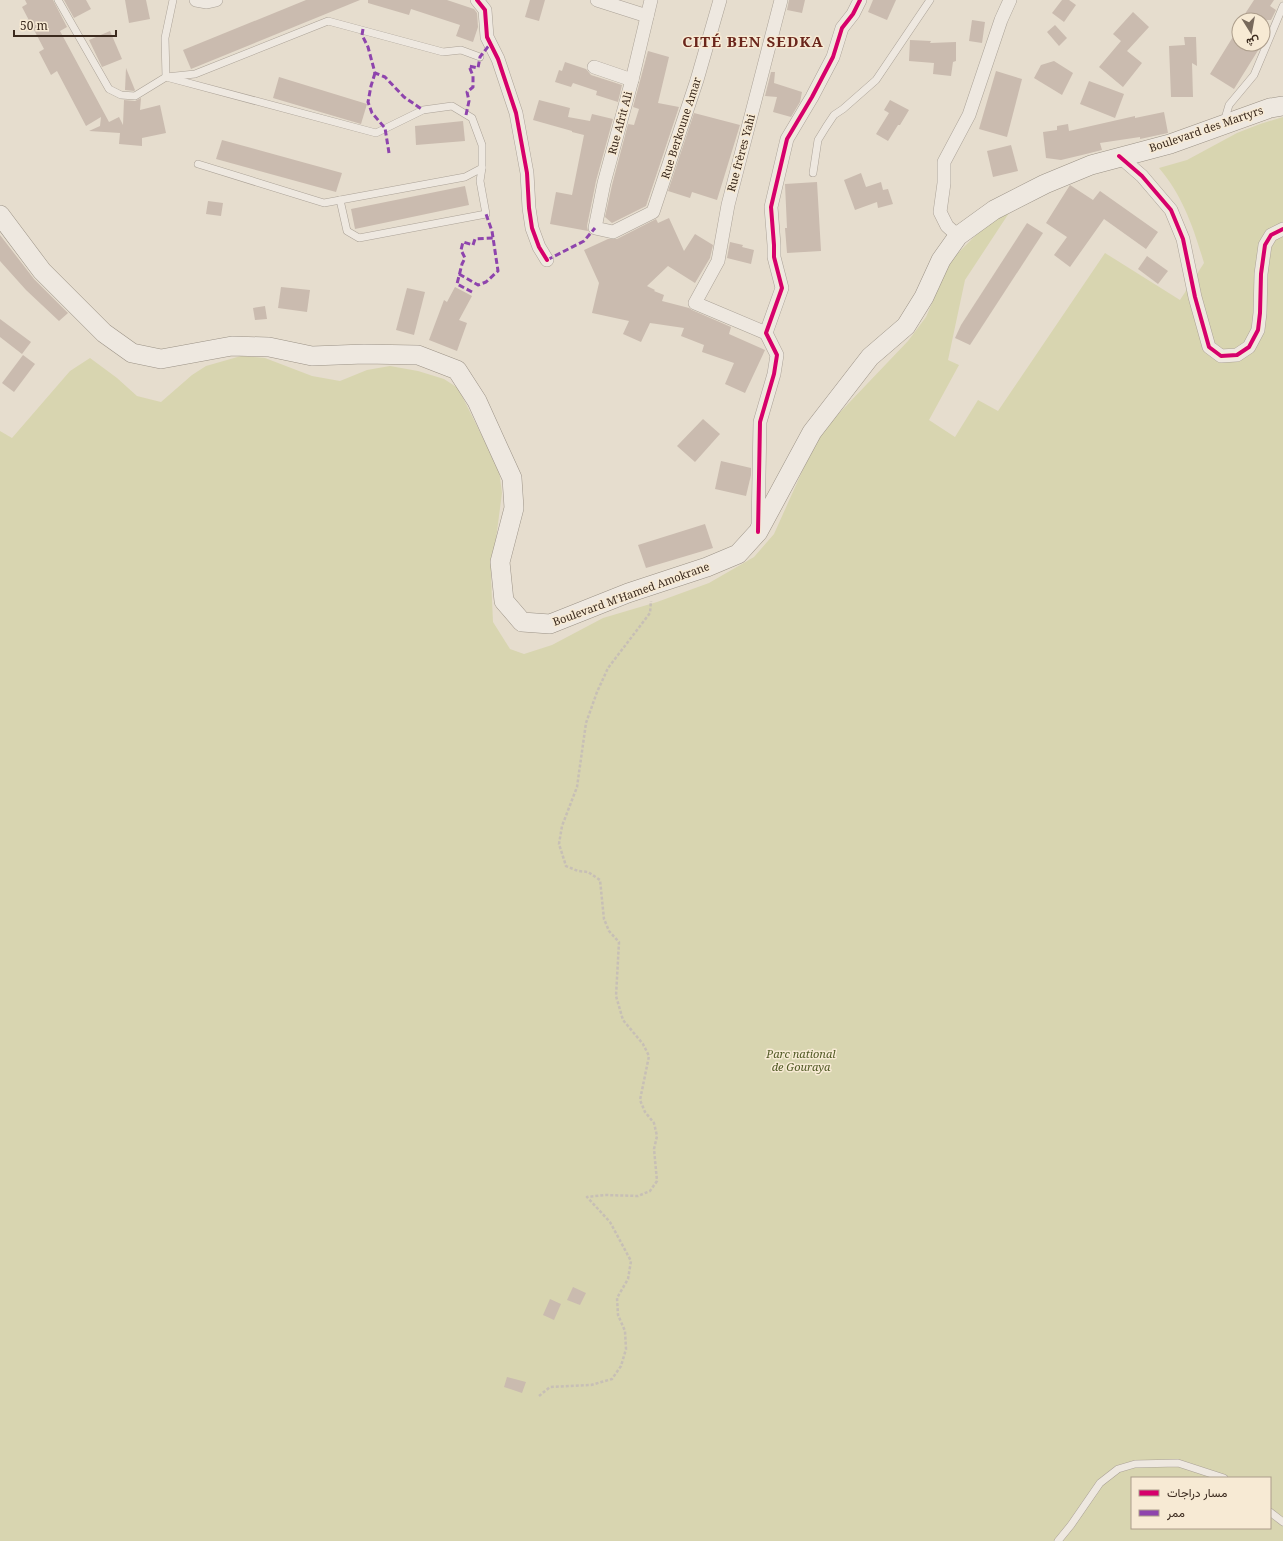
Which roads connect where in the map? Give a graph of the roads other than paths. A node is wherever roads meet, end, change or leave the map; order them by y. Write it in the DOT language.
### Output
graph roads {
  1 [pos="58,0"];
  2 [pos="173,0"];
  3 [pos="196,0"];
  4 [pos="216,0"];
  5 [pos="477,0"];
  6 [pos="597,0"];
  7 [pos="651,0"];
  8 [pos="720,0"];
  9 [pos="781,0"];
  10 [pos="860,0"];
  11 [pos="930,0"];
  12 [pos="1010,0"];
  13 [pos="1283,6"];
  14 [pos="647,16"];
  15 [pos="480,57"];
  16 [pos="594,67"];
  17 [pos="166,77"];
  18 [pos="632,80"];
  19 [pos="1283,106"];
  20 [pos="1224,124"];
  21 [pos="1119,156"];
  22 [pos="198,164"];
  23 [pos="482,168"];
  24 [pos="813,173"];
  25 [pos="340,200"];
  26 [pos="0,215"];
  27 [pos="1283,229"];
  28 [pos="613,232"];
  29 [pos="958,236"];
  30 [pos="547,260"];
  31 [pos="766,333"];
  32 [pos="758,532"];
  33 [pos="1221,1477"];
  34 [pos="1271,1513"];
  35 [pos="1283,1522"];
  36 [pos="1058,1541"];
  1 -- 17 [label="lane"];
  2 -- 17 [label="lane"];
  3 -- 4 [label="street"];
  5 -- 30 [label="street"];
  6 -- 14 [label="street"];
  7 -- 14 [label="street, Rue Afrit Ali"];
  8 -- 28 [label="street, Rue Berkoune Amar"];
  9 -- 31 [label="street, Rue frères Yahi"];
  10 -- 31 [label="street"];
  11 -- 24 [label="lane"];
  12 -- 29 [label="street"];
  13 -- 20 [label="lane"];
  14 -- 18 [label="street, Rue Afrit Ali"];
  15 -- 17 [label="lane"];
  16 -- 18 [label="street"];
  17 -- 23 [label="lane"];
  18 -- 28 [label="street, Rue Afrit Ali"];
  19 -- 20 [label="main road, Boulevard des Martyrs"];
  20 -- 21 [label="main road, Boulevard des Martyrs"];
  21 -- 27 [label="street"];
  21 -- 29 [label="main road, Boulevard des Martyrs"];
  22 -- 25 [label="lane"];
  23 -- 25 [label="lane"];
  23 -- 25 [label="lane"];
  26 -- 32 [label="main road, Boulevard M'Hamed Amokrane"];
  29 -- 32 [label="main road, Boulevard M'Hamed Amokrane"];
  31 -- 32 [label="street"];
  33 -- 36 [label="lane"];
  34 -- 35 [label="lane"];
}
